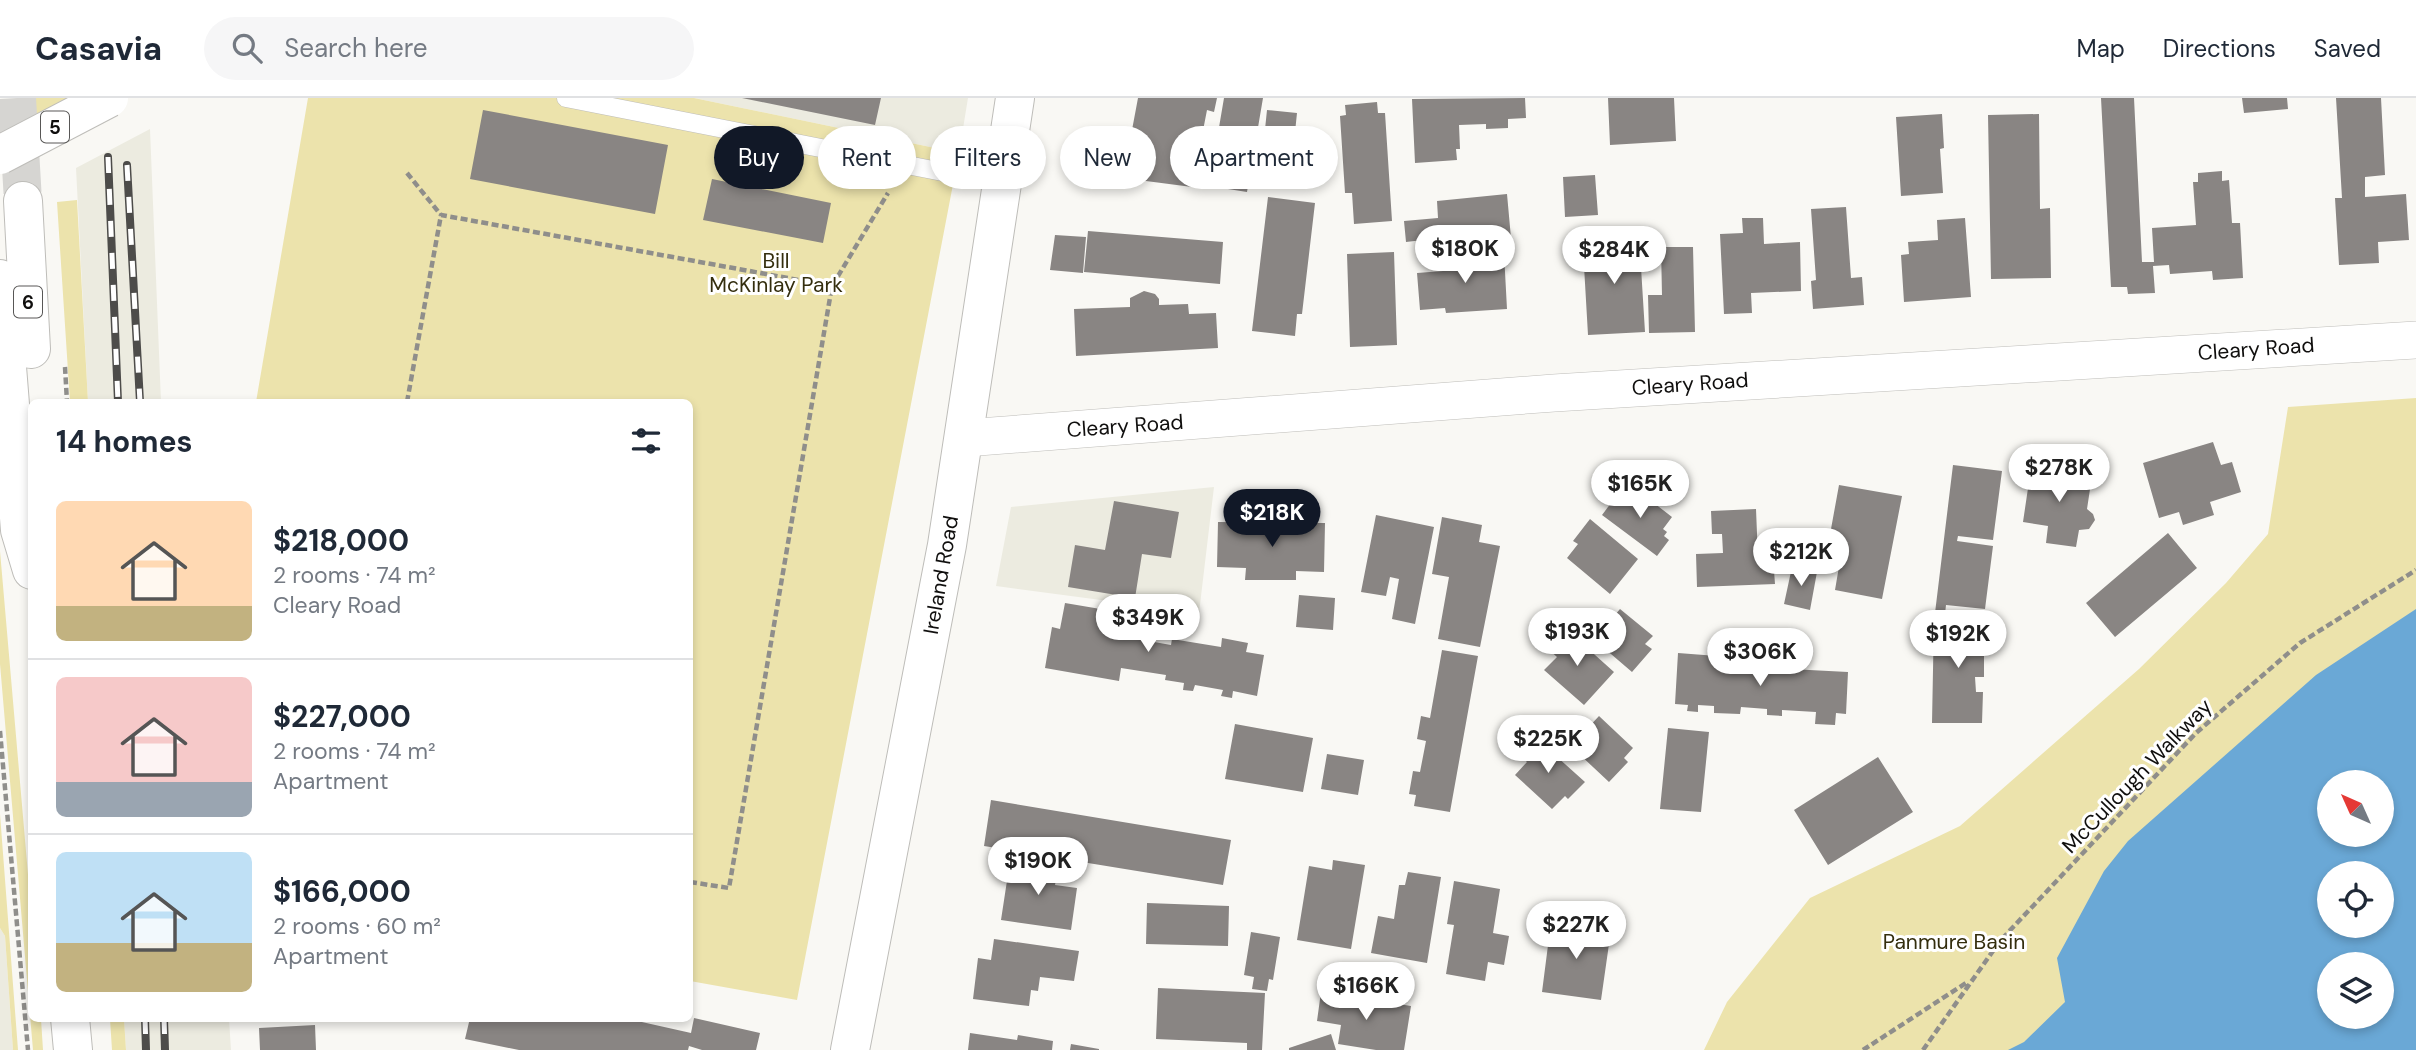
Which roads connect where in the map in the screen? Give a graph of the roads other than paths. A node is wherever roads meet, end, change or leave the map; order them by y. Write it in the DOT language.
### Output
graph roads {
  1 [pos="109,98"];
  2 [pos="566,98"];
  3 [pos="1015,98"];
  4 [pos="1011,126"];
  5 [pos="0,155"];
  6 [pos="930,169"];
  7 [pos="1003,189"];
  8 [pos="23,201"];
  9 [pos="0,279"];
  10 [pos="2416,340"];
  11 [pos="34,399"];
  12 [pos="965,438"];
  13 [pos="28,557"];
  14 [pos="70,1022"];
  15 [pos="73,1050"];
  16 [pos="850,1050"];
  1 -- 5 [label="street, 5, bridge"];
  2 -- 6 [label="lane"];
  3 -- 4 [label="street, Ireland Road"];
  7 -- 12 [label="street, Ireland Road"];
  8 -- 11 [label="street, 6"];
  9 -- 13 [label="street, 6"];
  10 -- 12 [label="street, Cleary Road"];
  12 -- 16 [label="street, Ireland Road"];
  14 -- 15 [label="street"];
}
